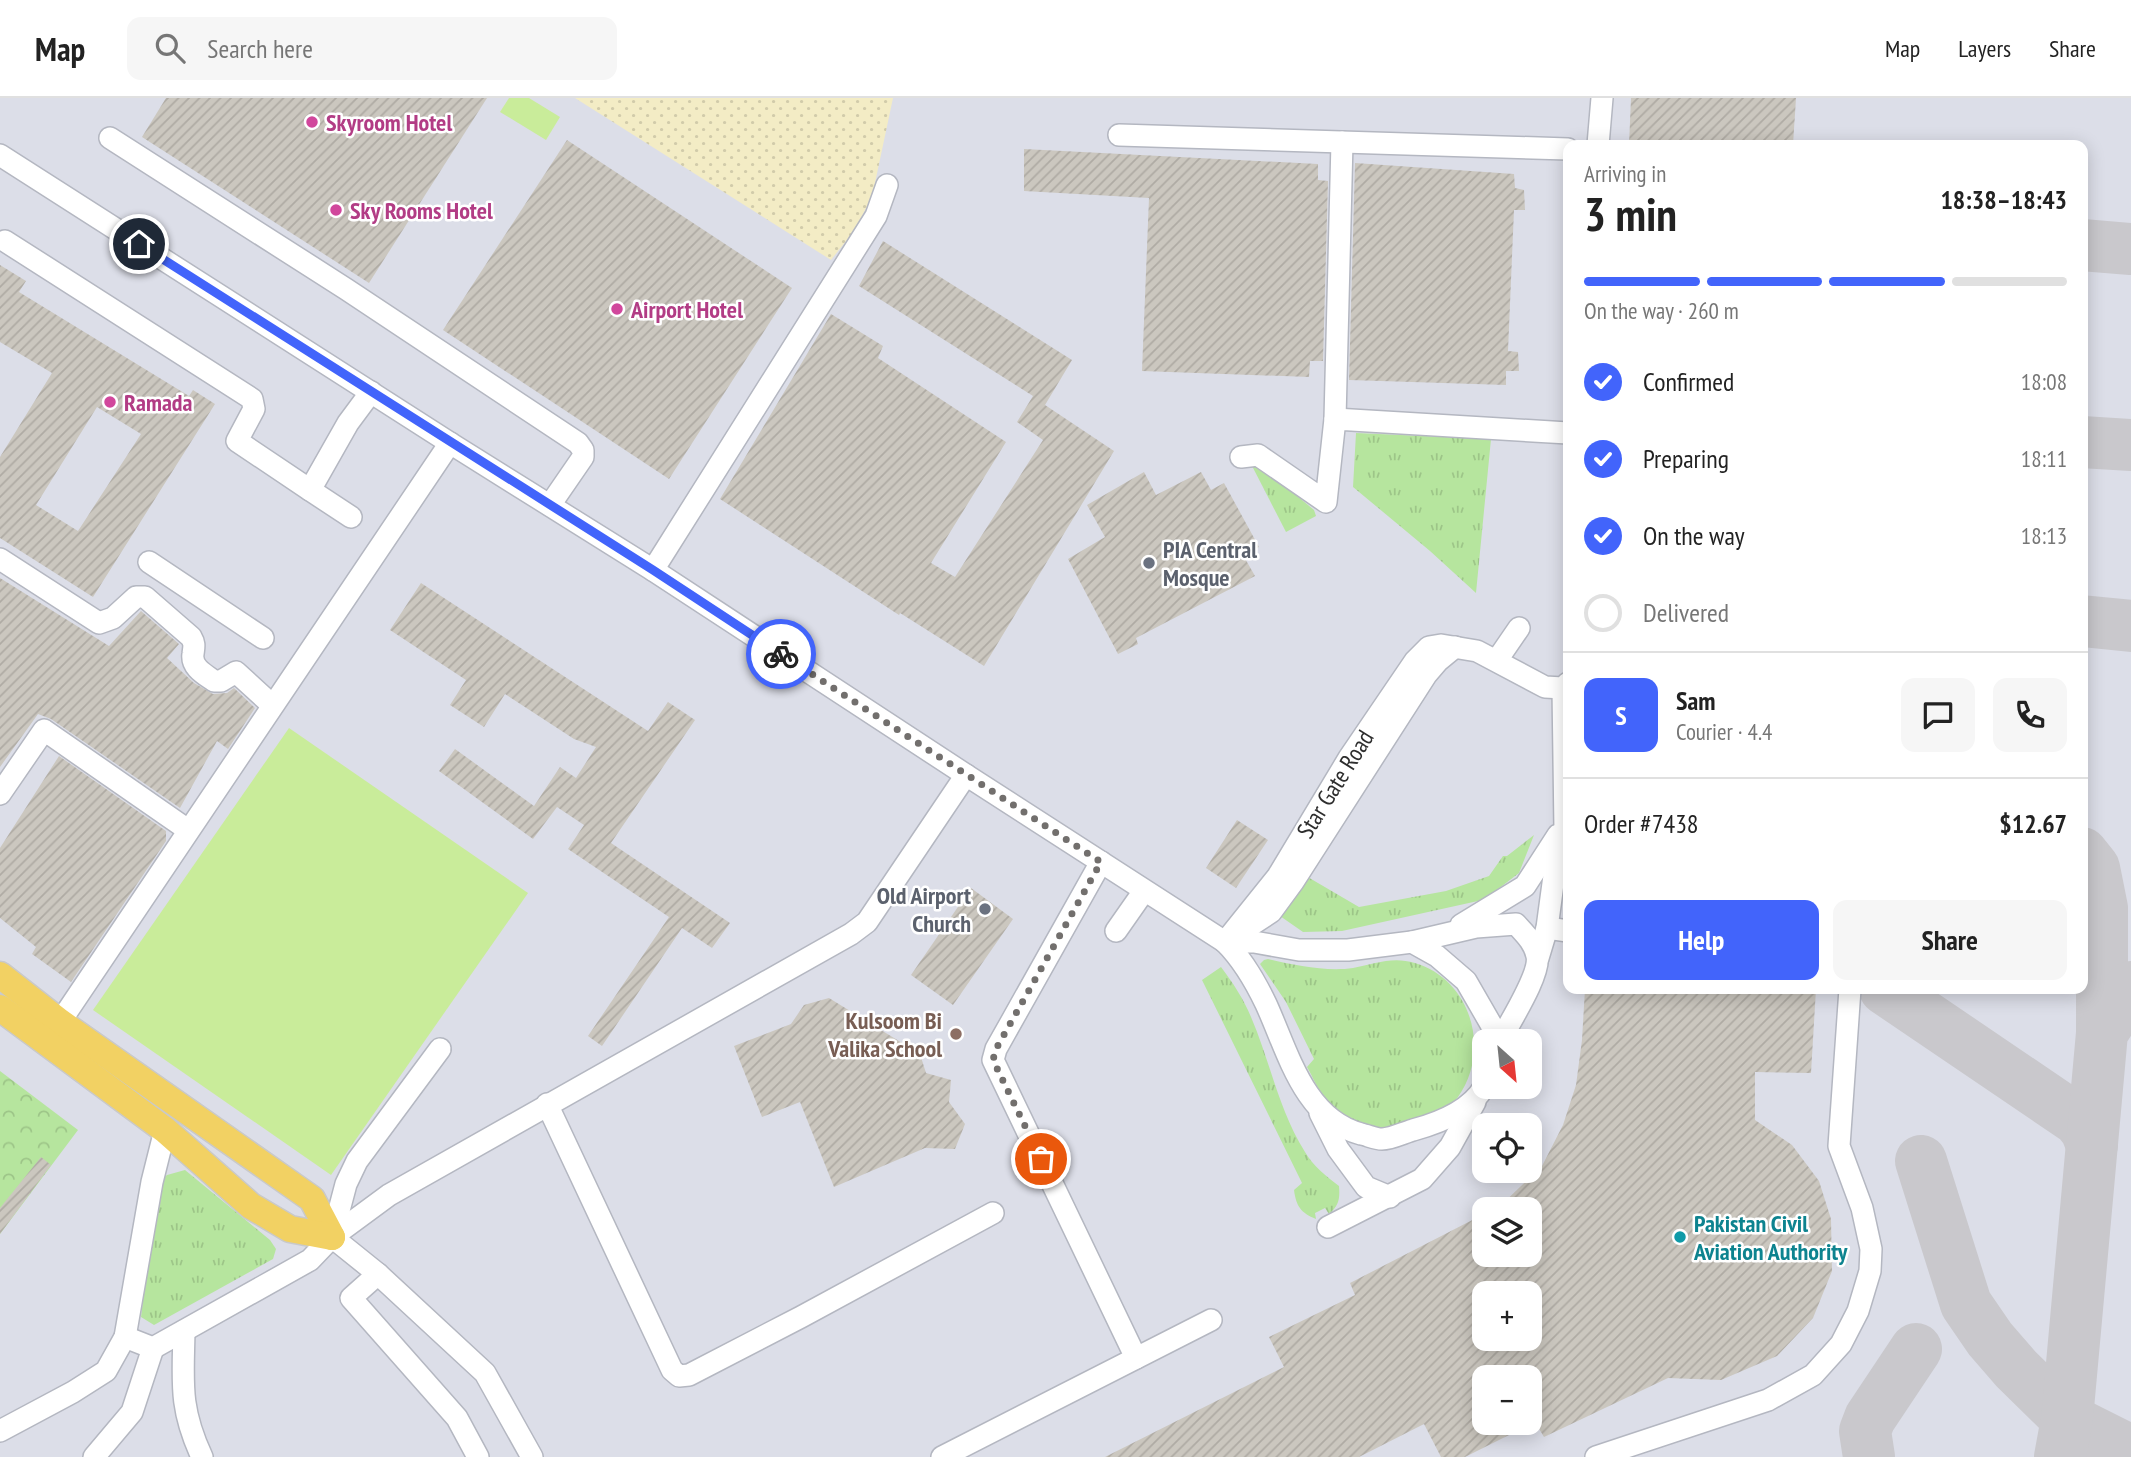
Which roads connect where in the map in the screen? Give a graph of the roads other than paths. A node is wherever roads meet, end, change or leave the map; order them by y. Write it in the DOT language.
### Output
graph roads {
  1 [pos="1602,98"];
  2 [pos="1119,135"];
  3 [pos="110,138"];
  4 [pos="1598,140"];
  5 [pos="1342,142"];
  6 [pos="1563,149"];
  7 [pos="0,155"];
  8 [pos="887,186"];
  9 [pos="5,240"];
  10 [pos="371,392"];
  11 [pos="1335,419"];
  12 [pos="1563,433"];
  13 [pos="450,443"];
  14 [pos="1241,457"];
  15 [pos="310,490"];
  16 [pos="550,505"];
  17 [pos="351,517"];
  18 [pos="0,559"];
  19 [pos="149,562"];
  20 [pos="653,570"];
  21 [pos="1519,628"];
  22 [pos="264,638"];
  23 [pos="1497,660"];
  24 [pos="1563,686"];
  25 [pos="272,705"];
  26 [pos="966,775"];
  27 [pos="0,794"];
  28 [pos="1563,827"];
  29 [pos="188,830"];
  30 [pos="1563,842"];
  31 [pos="1101,862"];
  32 [pos="1144,891"];
  33 [pos="1558,929"];
  34 [pos="1116,930"];
  35 [pos="1447,933"];
  36 [pos="1225,942"];
  37 [pos="1412,942"];
  38 [pos="1538,958"];
  39 [pos="0,975"];
  40 [pos="1850,994"];
  41 [pos="0,1008"];
  42 [pos="60,1022"];
  43 [pos="1494,1029"];
  44 [pos="1505,1029"];
  45 [pos="440,1049"];
  46 [pos="1472,1099"];
  47 [pos="1477,1099"];
  48 [pos="547,1104"];
  49 [pos="1317,1108"];
  50 [pos="165,1130"];
  51 [pos="1390,1196"];
  52 [pos="993,1213"];
  53 [pos="1328,1227"];
  54 [pos="332,1237"];
  55 [pos="378,1274"];
  56 [pos="1211,1320"];
  57 [pos="184,1331"];
  58 [pos="125,1336"];
  59 [pos="153,1348"];
  60 [pos="1136,1358"];
  61 [pos="0,1430"];
  62 [pos="94,1457"];
  63 [pos="202,1457"];
  64 [pos="478,1457"];
  65 [pos="532,1457"];
  66 [pos="942,1457"];
  67 [pos="1596,1457"];
  1 -- 4 [label="street"];
  2 -- 5 [label="street"];
  3 -- 16 [label="street"];
  5 -- 6 [label="street"];
  5 -- 11 [label="street"];
  7 -- 10 [label="street"];
  8 -- 20 [label="street"];
  9 -- 15 [label="street"];
  10 -- 13 [label="street"];
  10 -- 15 [label="street"];
  11 -- 12 [label="street"];
  11 -- 14 [label="street"];
  13 -- 16 [label="street"];
  13 -- 25 [label="street"];
  15 -- 17 [label="street"];
  16 -- 20 [label="street"];
  18 -- 25 [label="street"];
  19 -- 22 [label="street"];
  20 -- 26 [label="street"];
  21 -- 23 [label="street"];
  23 -- 24 [label="street, Star Gate Road"];
  23 -- 36 [label="street, Star Gate Road"];
  25 -- 29 [label="street"];
  26 -- 31 [label="street"];
  26 -- 48 [label="street"];
  27 -- 29 [label="street"];
  28 -- 35 [label="street"];
  29 -- 42 [label="street"];
  30 -- 33 [label="street"];
  31 -- 32 [label="street"];
  31 -- 60 [label="street"];
  32 -- 34 [label="street"];
  32 -- 36 [label="street"];
  33 -- 38 [label="street"];
  35 -- 37 [label="street"];
  35 -- 38 [label="street"];
  36 -- 37 [label="street"];
  36 -- 49 [label="street"];
  37 -- 43 [label="street"];
  38 -- 44 [label="street"];
  39 -- 42 [label="main road"];
  40 -- 67 [label="street"];
  41 -- 50 [label="main road"];
  42 -- 54 [label="main road"];
  45 -- 54 [label="street"];
  46 -- 49 [label="street"];
  47 -- 51 [label="street"];
  48 -- 52 [label="street"];
  48 -- 54 [label="street"];
  49 -- 51 [label="street"];
  50 -- 54 [label="main road"];
  50 -- 58 [label="street"];
  51 -- 53 [label="street"];
  54 -- 55 [label="street"];
  54 -- 57 [label="street"];
  55 -- 64 [label="street"];
  55 -- 65 [label="street"];
  56 -- 60 [label="street"];
  57 -- 59 [label="street"];
  57 -- 63 [label="street"];
  58 -- 59 [label="street"];
  58 -- 61 [label="street"];
  59 -- 62 [label="street"];
  60 -- 66 [label="street"];
}
